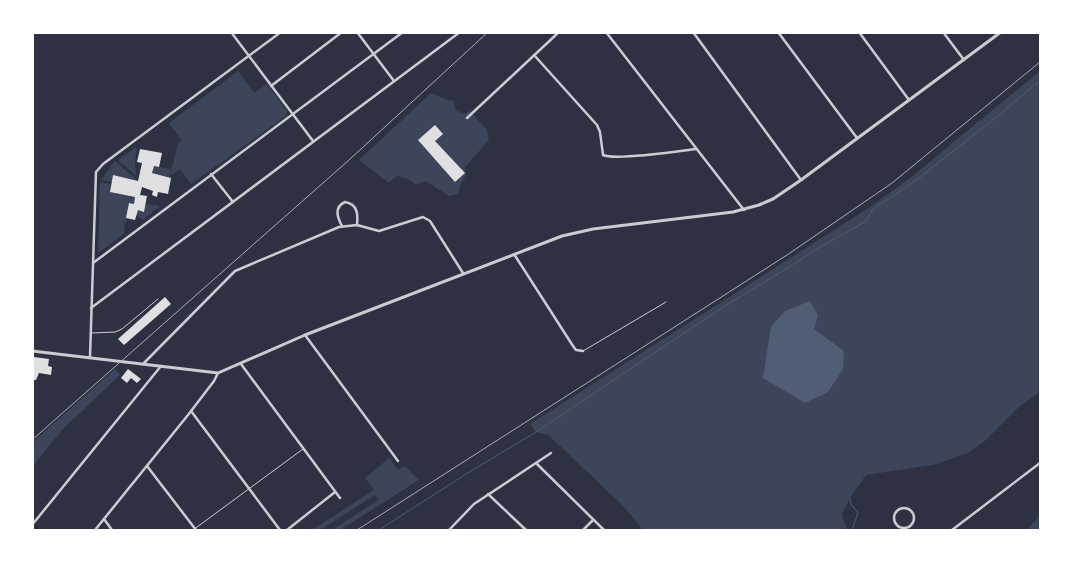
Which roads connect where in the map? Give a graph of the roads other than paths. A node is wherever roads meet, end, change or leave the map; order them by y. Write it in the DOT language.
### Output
graph roads {
  1 [pos="231,32"];
  2 [pos="281,32"];
  3 [pos="342,32"];
  4 [pos="358,32"];
  5 [pos="403,32"];
  6 [pos="460,32"];
  7 [pos="559,32"];
  8 [pos="606,32"];
  9 [pos="693,32"];
  10 [pos="778,32"];
  11 [pos="859,32"];
  12 [pos="942,32"];
  13 [pos="1001,32"];
  14 [pos="374,55"];
  15 [pos="534,55"];
  16 [pos="249,57"];
  17 [pos="964,60"];
  18 [pos="394,81"];
  19 [pos="271,86"];
  20 [pos="910,101"];
  21 [pos="293,115"];
  22 [pos="467,118"];
  23 [pos="857,138"];
  24 [pos="313,142"];
  25 [pos="696,149"];
  26 [pos="211,174"];
  27 [pos="801,180"];
  28 [pos="233,203"];
  29 [pos="744,210"];
  30 [pos="342,226"];
  31 [pos="356,226"];
  32 [pos="514,254"];
  33 [pos="93,263"];
  34 [pos="463,273"];
  35 [pos="158,299"];
  36 [pos="666,302"];
  37 [pos="91,308"];
  38 [pos="91,333"];
  39 [pos="305,335"];
  40 [pos="32,351"];
  41 [pos="583,351"];
  42 [pos="90,357"];
  43 [pos="143,364"];
  44 [pos="241,364"];
  45 [pos="161,366"];
  46 [pos="218,374"];
  47 [pos="191,412"];
  48 [pos="303,448"];
  49 [pos="551,453"];
  50 [pos="398,461"];
  51 [pos="536,462"];
  52 [pos="1040,463"];
  53 [pos="147,466"];
  54 [pos="250,488"];
  55 [pos="335,492"];
  56 [pos="488,494"];
  57 [pos="340,498"];
  58 [pos="104,519"];
  59 [pos="593,520"];
  60 [pos="32,525"];
  61 [pos="908,529"];
  62 [pos="94,530"];
  63 [pos="112,530"];
  64 [pos="195,530"];
  65 [pos="280,530"];
  66 [pos="287,530"];
  67 [pos="449,530"];
  68 [pos="526,530"];
  69 [pos="583,530"];
  70 [pos="604,530"];
  71 [pos="952,530"];
  1 -- 16 [label="street"];
  2 -- 16 [label="street"];
  3 -- 19 [label="street"];
  4 -- 14 [label="street"];
  5 -- 14 [label="street"];
  6 -- 18 [label="street"];
  7 -- 15 [label="street"];
  8 -- 25 [label="street"];
  9 -- 27 [label="street"];
  10 -- 23 [label="street"];
  11 -- 20 [label="street"];
  12 -- 17 [label="street"];
  13 -- 17 [label="street"];
  14 -- 18 [label="street"];
  14 -- 21 [label="street"];
  15 -- 22 [label="street"];
  15 -- 25 [label="street"];
  16 -- 19 [label="street"];
  16 -- 33 [label="street"];
  17 -- 20 [label="street"];
  18 -- 24 [label="street"];
  19 -- 21 [label="street"];
  20 -- 23 [label="street"];
  21 -- 24 [label="street"];
  21 -- 26 [label="street"];
  23 -- 27 [label="street"];
  24 -- 28 [label="street"];
  25 -- 29 [label="street"];
  26 -- 28 [label="street"];
  26 -- 33 [label="street"];
  27 -- 29 [label="street"];
  28 -- 37 [label="street"];
  29 -- 32 [label="street"];
  30 -- 31 [label="street"];
  30 -- 31 [label="street"];
  30 -- 43 [label="street"];
  31 -- 34 [label="street"];
  32 -- 34 [label="street"];
  32 -- 41 [label="street"];
  33 -- 37 [label="street"];
  34 -- 39 [label="street"];
  35 -- 38 [label="lane"];
  36 -- 41 [label="lane"];
  37 -- 38 [label="street"];
  38 -- 42 [label="street"];
  39 -- 44 [label="street"];
  39 -- 50 [label="street"];
  40 -- 42 [label="street"];
  42 -- 43 [label="street"];
  43 -- 45 [label="street"];
  44 -- 46 [label="street"];
  44 -- 48 [label="street"];
  45 -- 46 [label="street"];
  45 -- 60 [label="street"];
  46 -- 47 [label="street"];
  47 -- 53 [label="street"];
  47 -- 54 [label="street"];
  48 -- 54 [label="lane"];
  48 -- 55 [label="street"];
  49 -- 51 [label="street"];
  51 -- 56 [label="street"];
  51 -- 59 [label="street"];
  52 -- 71 [label="street"];
  53 -- 58 [label="street"];
  53 -- 64 [label="street"];
  54 -- 64 [label="lane"];
  54 -- 65 [label="street"];
  55 -- 57 [label="street"];
  55 -- 66 [label="street"];
  56 -- 67 [label="street"];
  56 -- 68 [label="street"];
  58 -- 62 [label="street"];
  58 -- 63 [label="street"];
  59 -- 69 [label="street"];
  59 -- 70 [label="street"];
  61 -- 61 [label="street"];
}
